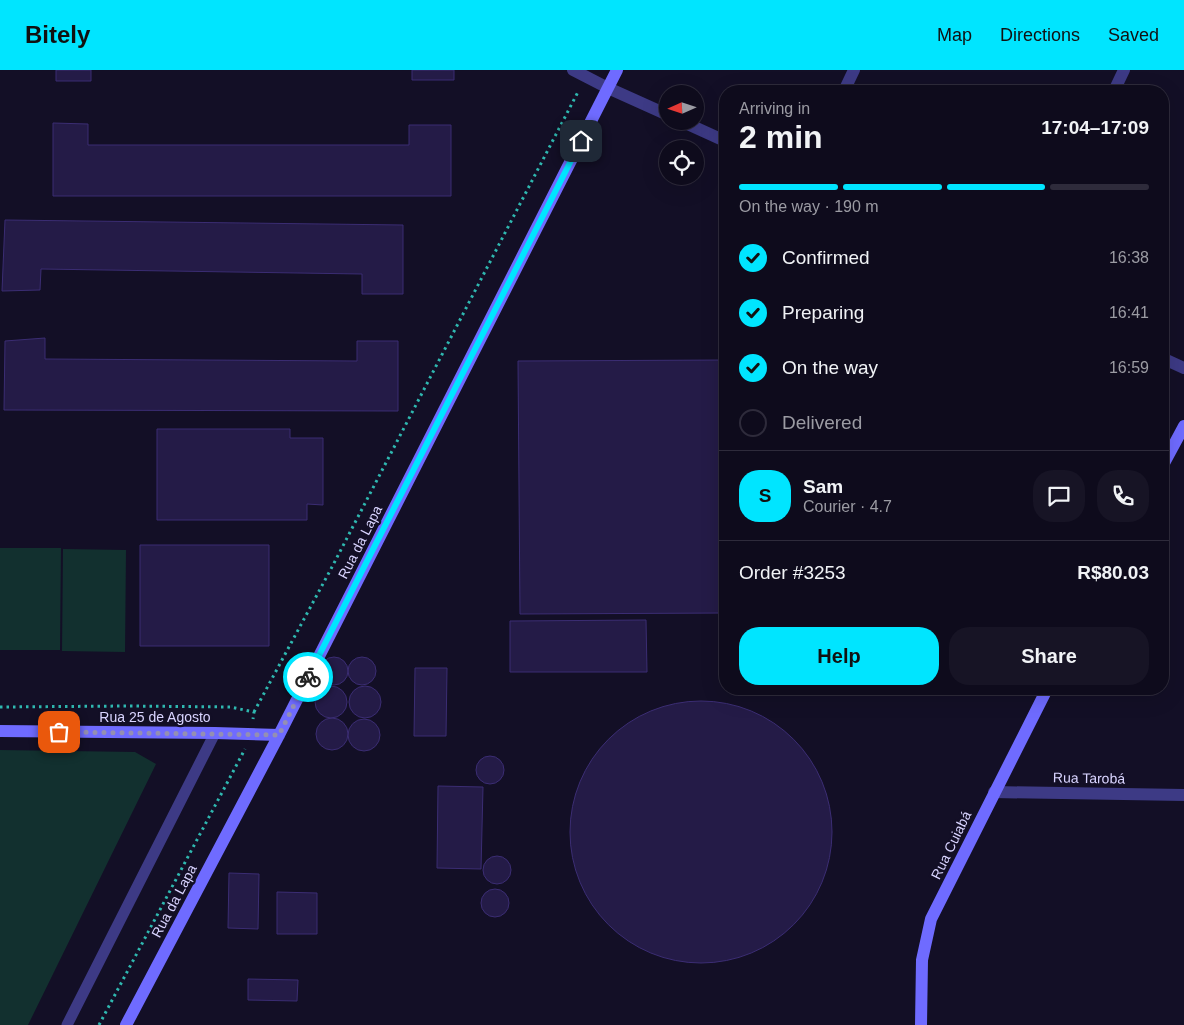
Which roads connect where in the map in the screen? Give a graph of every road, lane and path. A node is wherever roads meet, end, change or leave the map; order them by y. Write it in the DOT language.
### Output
graph roads {
  1 [pos="573,70"];
  2 [pos="617,70"];
  3 [pos="854,70"];
  4 [pos="1124,70"];
  5 [pos="586,77"];
  6 [pos="847,85"];
  7 [pos="1117,85"];
  8 [pos="608,88"];
  9 [pos="659,111"];
  10 [pos="701,130"];
  11 [pos="719,138"];
  12 [pos="1169,361"];
  13 [pos="1184,368"];
  14 [pos="1184,426"];
  15 [pos="1169,454"];
  16 [pos="1044,695"];
  17 [pos="0,707"];
  18 [pos="254,712"];
  19 [pos="0,731"];
  20 [pos="215,733"];
  21 [pos="250,734"];
  22 [pos="279,735"];
  23 [pos="994,792"];
  24 [pos="1184,795"];
  25 [pos="67,1025"];
  26 [pos="99,1025"];
  27 [pos="126,1025"];
  28 [pos="921,1025"];
  1 -- 5 [label="street"];
  2 -- 8 [label="main road, Rua da Lapa"];
  3 -- 6 [label="street"];
  4 -- 7 [label="street"];
  5 -- 8 [label="street"];
  5 -- 18 [label="path"];
  8 -- 9 [label="street"];
  8 -- 22 [label="main road, Rua da Lapa"];
  10 -- 11 [label="street"];
  12 -- 13 [label="street"];
  14 -- 15 [label="main road"];
  16 -- 23 [label="main road, Rua Cuiabá"];
  17 -- 18 [label="path"];
  18 -- 21 [label="path"];
  19 -- 20 [label="main road, Rua 25 de Agosto"];
  20 -- 21 [label="main road, Rua 25 de Agosto"];
  20 -- 25 [label="lane"];
  21 -- 22 [label="main road, Rua 25 de Agosto"];
  21 -- 26 [label="path"];
  22 -- 27 [label="main road, Rua da Lapa"];
  23 -- 24 [label="street, Rua Tarobá"];
  23 -- 28 [label="main road, Rua Cuiabá"];
}
